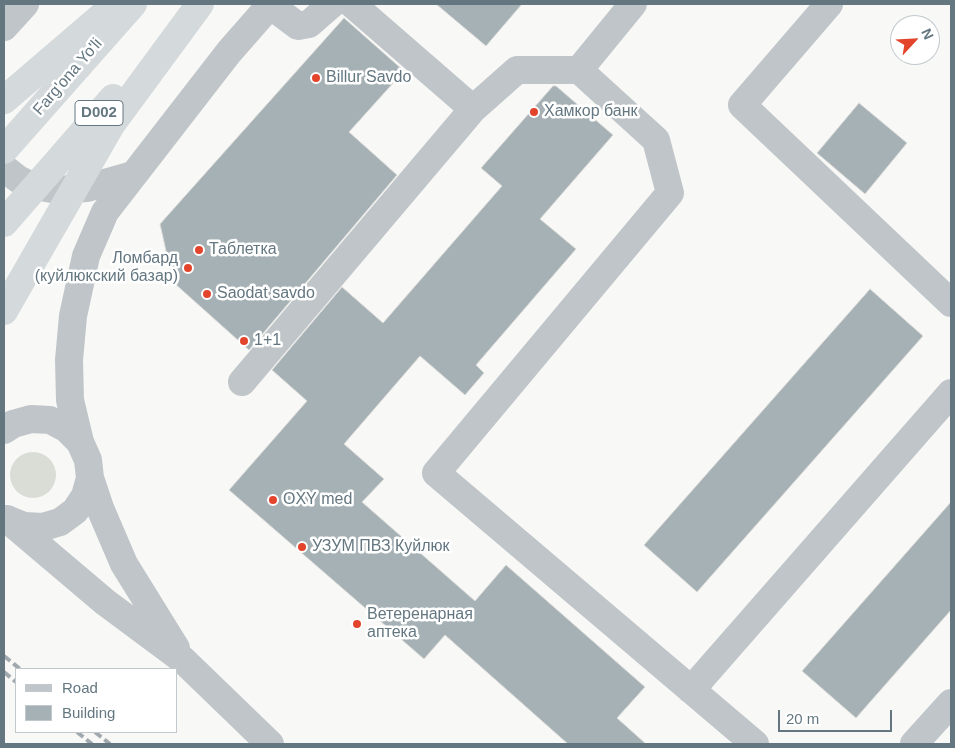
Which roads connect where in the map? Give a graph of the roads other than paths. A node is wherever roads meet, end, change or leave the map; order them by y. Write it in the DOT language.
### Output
graph roads {
  1 [pos="25,4"];
  2 [pos="116,4"];
  3 [pos="133,4"];
  4 [pos="195,4"];
  5 [pos="200,4"];
  6 [pos="271,4"];
  7 [pos="332,4"];
  8 [pos="352,4"];
  9 [pos="633,4"];
  10 [pos="830,4"];
  11 [pos="4,27"];
  12 [pos="579,70"];
  13 [pos="4,100"];
  14 [pos="473,109"];
  15 [pos="4,150"];
  16 [pos="4,168"];
  17 [pos="133,175"];
  18 [pos="4,222"];
  19 [pos="951,302"];
  20 [pos="4,311"];
  21 [pos="242,382"];
  22 [pos="951,393"];
  23 [pos="4,430"];
  24 [pos="80,442"];
  25 [pos="90,478"];
  26 [pos="6,518"];
  27 [pos="183,660"];
  28 [pos="691,690"];
  29 [pos="951,703"];
  30 [pos="270,744"];
  31 [pos="755,744"];
  32 [pos="914,744"];
  1 -- 11 [label="street"];
  2 -- 13 [label="highway"];
  3 -- 15 [label="highway, Farg'ona Yo'li / D002"];
  4 -- 18 [label="highway, D002"];
  5 -- 20 [label="highway"];
  6 -- 7 [label="street"];
  6 -- 17 [label="street"];
  8 -- 14 [label="street"];
  9 -- 12 [label="street"];
  10 -- 19 [label="street"];
  12 -- 14 [label="street"];
  12 -- 28 [label="street"];
  14 -- 21 [label="street"];
  16 -- 17 [label="street"];
  17 -- 24 [label="street"];
  22 -- 28 [label="street"];
  23 -- 24 [label="street"];
  24 -- 25 [label="street"];
  25 -- 26 [label="street"];
  25 -- 27 [label="street"];
  26 -- 27 [label="street"];
  27 -- 30 [label="street"];
  28 -- 31 [label="street"];
  29 -- 32 [label="street"];
}
